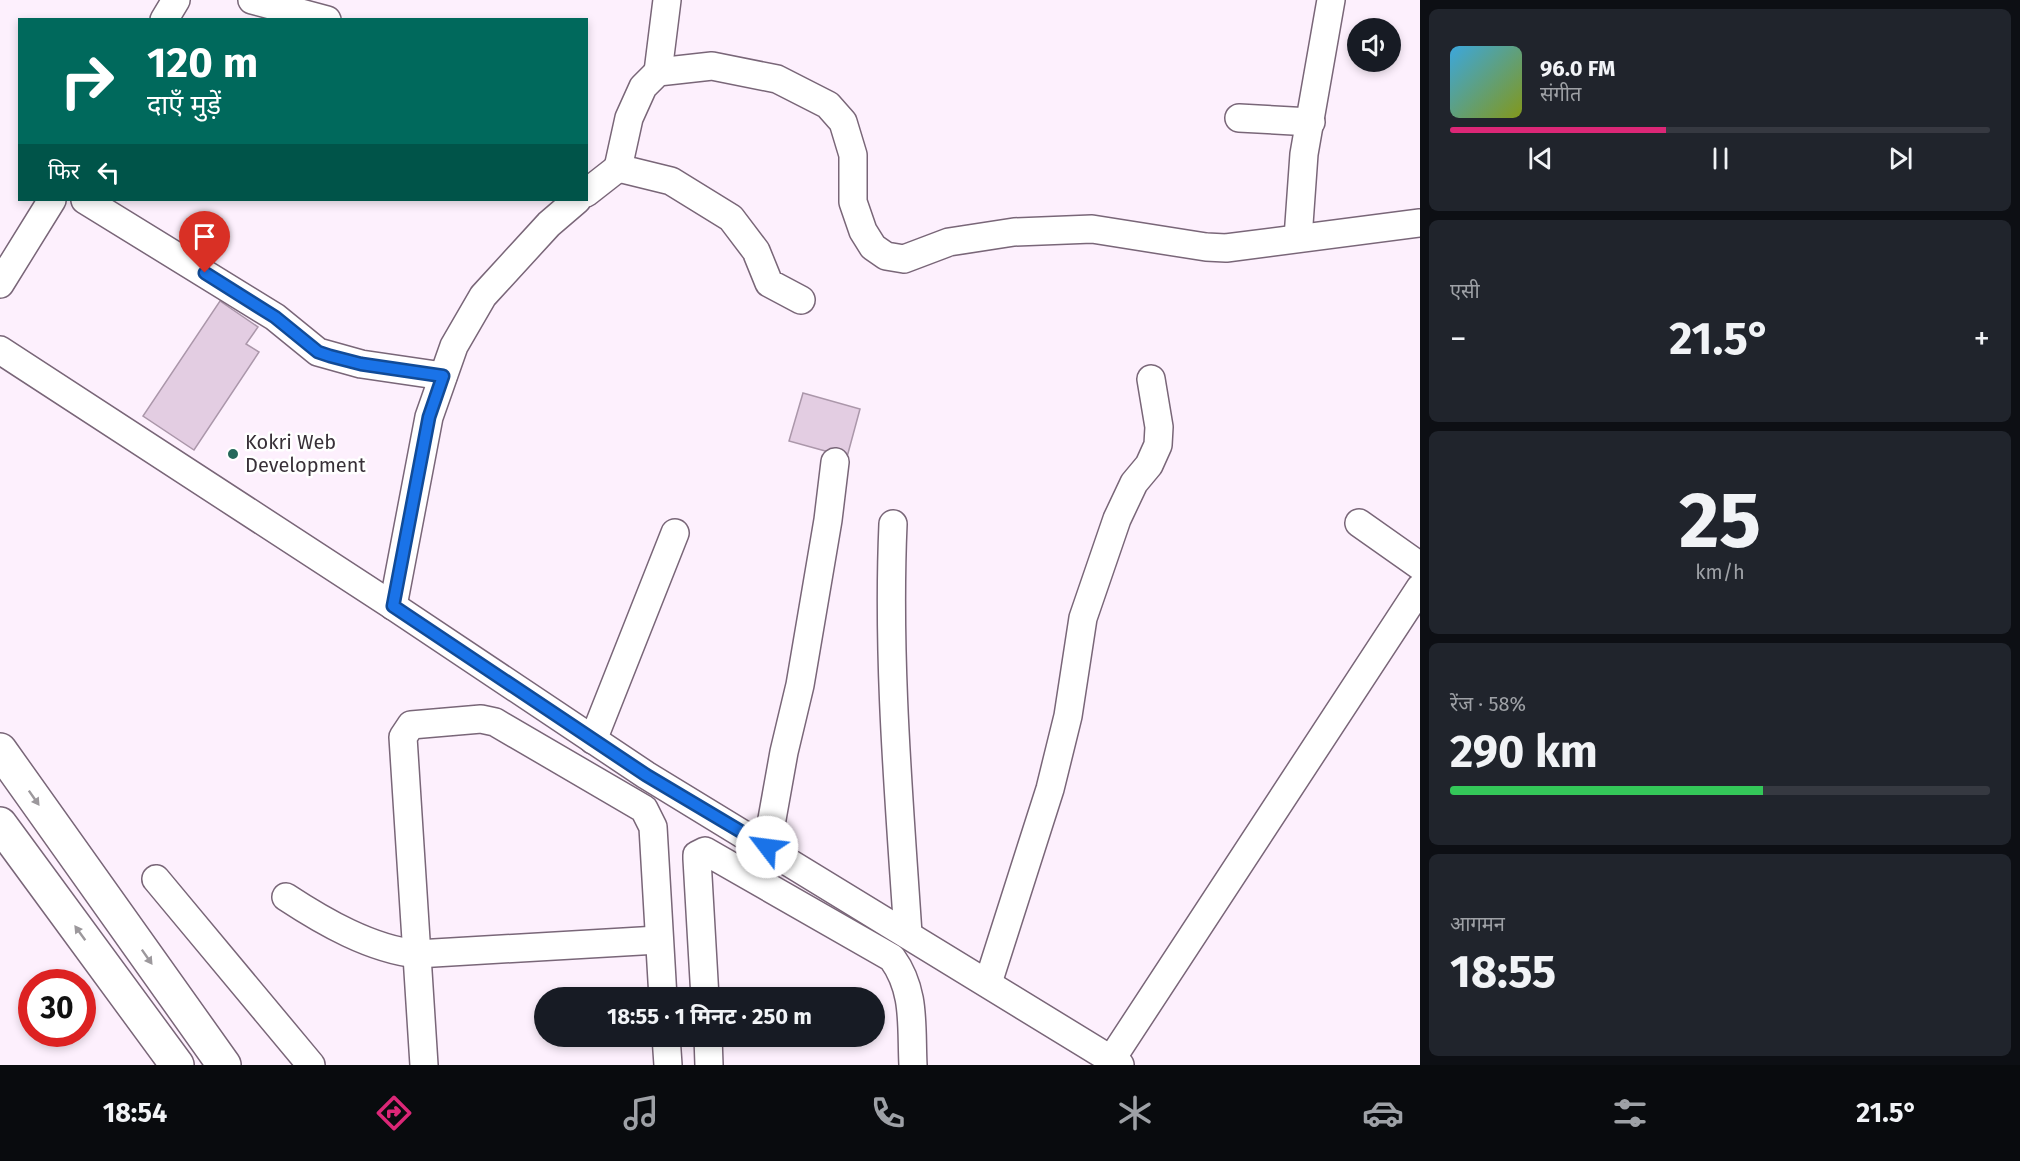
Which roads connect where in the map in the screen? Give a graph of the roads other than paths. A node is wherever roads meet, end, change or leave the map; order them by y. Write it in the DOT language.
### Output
graph roads {
  1 [pos="176,0"];
  2 [pos="252,0"];
  3 [pos="667,0"];
  4 [pos="1331,0"];
  5 [pos="165,18"];
  6 [pos="320,18"];
  7 [pos="658,72"];
  8 [pos="1239,118"];
  9 [pos="1311,122"];
  10 [pos="618,168"];
  11 [pos="588,191"];
  12 [pos="51,201"];
  13 [pos="87,201"];
  14 [pos="577,201"];
  15 [pos="1420,224"];
  16 [pos="1298,238"];
  17 [pos="0,284"];
  18 [pos="801,300"];
  19 [pos="0,350"];
  20 [pos="443,376"];
  21 [pos="1151,379"];
  22 [pos="835,462"];
  23 [pos="1359,523"];
  24 [pos="893,524"];
  25 [pos="675,533"];
  26 [pos="1420,566"];
  27 [pos="1420,588"];
  28 [pos="393,606"];
  29 [pos="594,740"];
  30 [pos="0,750"];
  31 [pos="0,824"];
  32 [pos="767,847"];
  33 [pos="156,879"];
  34 [pos="286,897"];
  35 [pos="908,934"];
  36 [pos="658,940"];
  37 [pos="417,954"];
  38 [pos="988,983"];
  39 [pos="662,987"];
  40 [pos="704,987"];
  41 [pos="667,1047"];
  42 [pos="709,1047"];
  43 [pos="1116,1062"];
  44 [pos="177,1065"];
  45 [pos="224,1065"];
  46 [pos="311,1065"];
  47 [pos="424,1065"];
  48 [pos="668,1065"];
  49 [pos="710,1065"];
  50 [pos="913,1065"];
  1 -- 5 [label="street"];
  2 -- 6 [label="street"];
  3 -- 7 [label="street"];
  4 -- 9 [label="street"];
  7 -- 10 [label="street"];
  7 -- 16 [label="street"];
  8 -- 9 [label="street"];
  9 -- 16 [label="street"];
  10 -- 11 [label="street"];
  10 -- 18 [label="street"];
  12 -- 17 [label="street"];
  13 -- 20 [label="street"];
  14 -- 20 [label="street"];
  15 -- 16 [label="street"];
  19 -- 28 [label="street"];
  20 -- 28 [label="street"];
  21 -- 38 [label="street"];
  22 -- 32 [label="street"];
  23 -- 26 [label="street"];
  24 -- 35 [label="street"];
  25 -- 29 [label="street"];
  27 -- 43 [label="street"];
  28 -- 29 [label="street"];
  29 -- 32 [label="street"];
  30 -- 45 [label="main road, one-way"];
  44 -- 31 [label="main road, one-way"];
  32 -- 35 [label="street"];
  33 -- 46 [label="street"];
  34 -- 37 [label="street"];
  35 -- 38 [label="street"];
  36 -- 37 [label="street"];
  36 -- 37 [label="street"];
  36 -- 39 [label="street"];
  37 -- 47 [label="street"];
  38 -- 43 [label="street"];
  40 -- 50 [label="street"];
  41 -- 48 [label="street"];
  42 -- 49 [label="street"];
}
